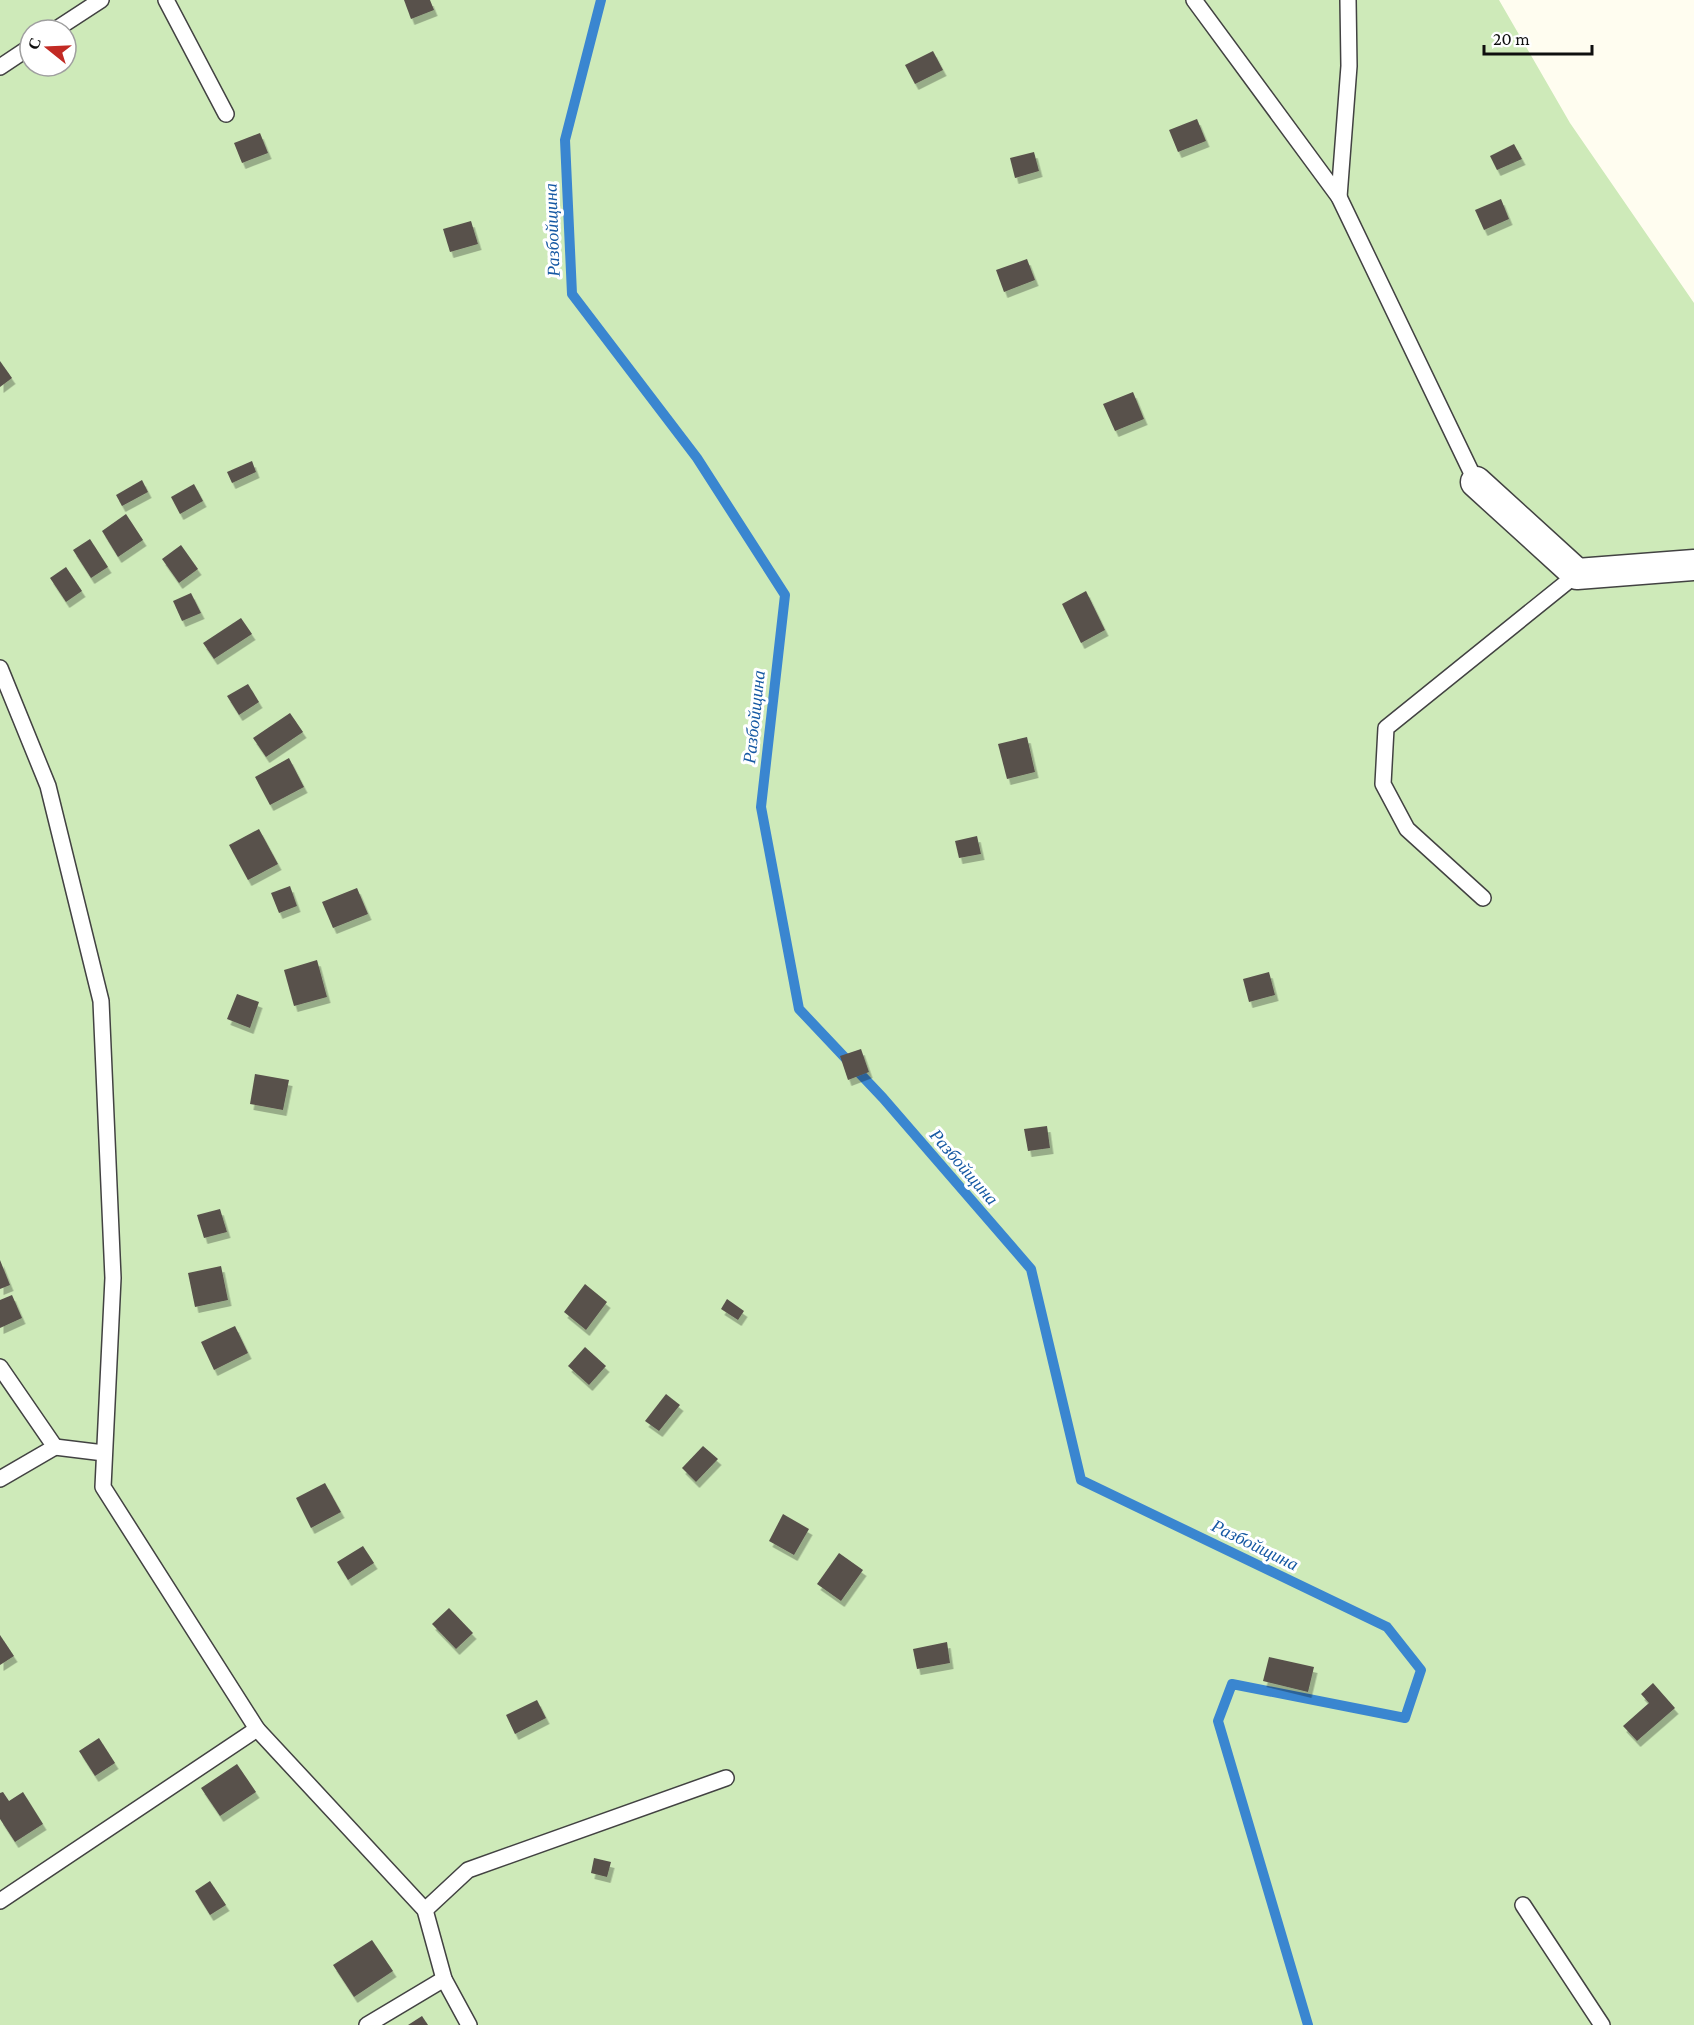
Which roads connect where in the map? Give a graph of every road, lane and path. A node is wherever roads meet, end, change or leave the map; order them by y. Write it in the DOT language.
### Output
graph roads {
  1 [pos="101,0"];
  2 [pos="166,0"];
  3 [pos="1194,0"];
  4 [pos="1348,0"];
  5 [pos="73,18"];
  6 [pos="18,55"];
  7 [pos="0,68"];
  8 [pos="226,114"];
  9 [pos="1340,197"];
  10 [pos="1476,482"];
  11 [pos="1694,565"];
  12 [pos="1577,574"];
  13 [pos="0,668"];
  14 [pos="1483,898"];
  15 [pos="0,1367"];
  16 [pos="55,1447"];
  17 [pos="104,1453"];
  18 [pos="0,1479"];
  19 [pos="257,1729"];
  20 [pos="726,1778"];
  21 [pos="0,1901"];
  22 [pos="1523,1905"];
  23 [pos="425,1910"];
  24 [pos="444,1978"];
  25 [pos="367,2025"];
  26 [pos="470,2025"];
  27 [pos="1602,2025"];
  1 -- 5 [label="lane"];
  2 -- 8 [label="lane"];
  3 -- 9 [label="lane"];
  4 -- 9 [label="lane"];
  6 -- 7 [label="lane"];
  9 -- 10 [label="lane"];
  10 -- 12 [label="street"];
  11 -- 12 [label="street"];
  12 -- 14 [label="lane"];
  13 -- 17 [label="lane"];
  15 -- 16 [label="lane"];
  16 -- 17 [label="lane"];
  16 -- 18 [label="lane"];
  17 -- 19 [label="lane"];
  19 -- 21 [label="lane"];
  19 -- 23 [label="lane"];
  20 -- 23 [label="lane"];
  22 -- 27 [label="lane"];
  23 -- 24 [label="lane"];
  24 -- 25 [label="lane"];
  24 -- 26 [label="lane"];
}
